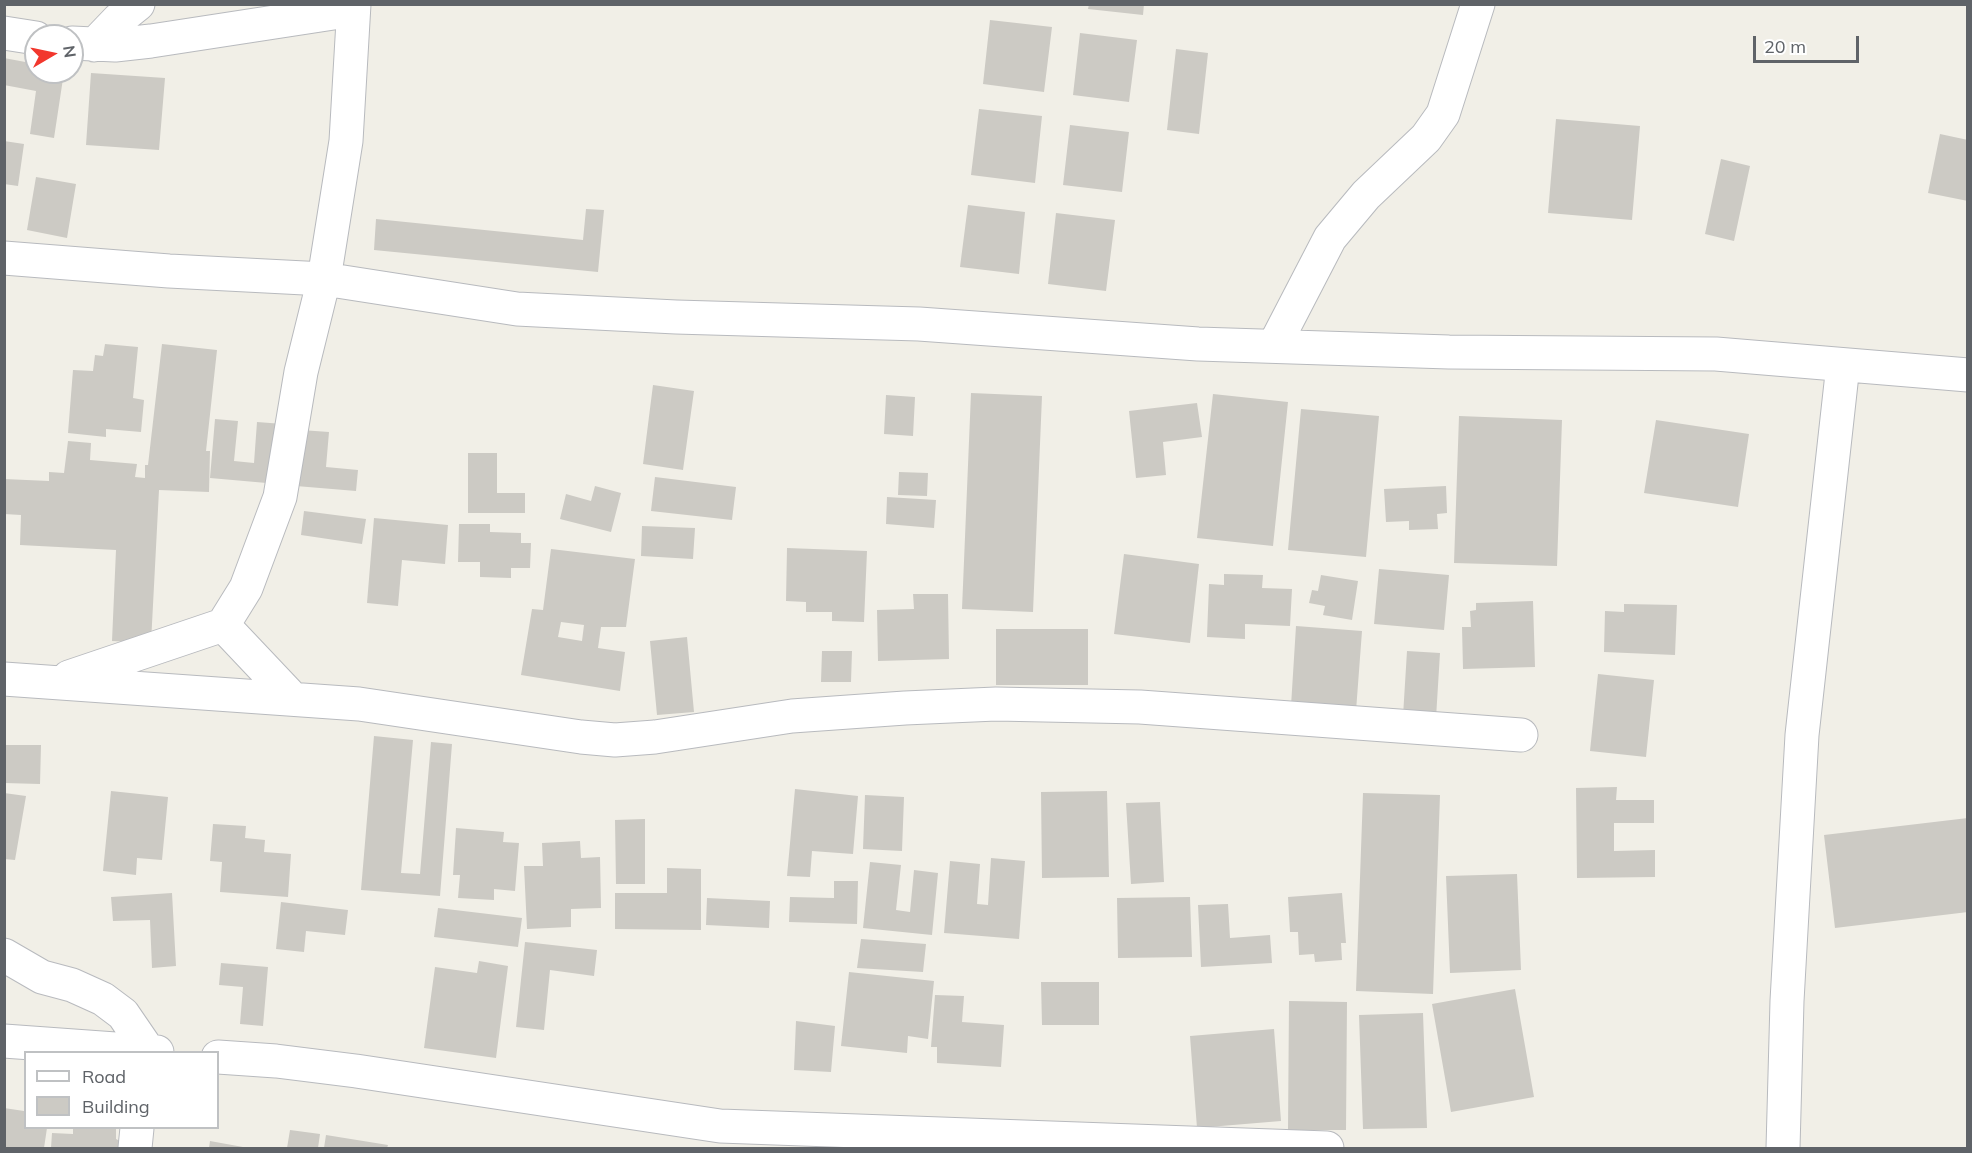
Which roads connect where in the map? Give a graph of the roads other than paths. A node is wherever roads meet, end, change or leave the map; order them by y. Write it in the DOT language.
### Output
graph roads {
  1 [pos="138,4"];
  2 [pos="1478,4"];
  3 [pos="354,7"];
  4 [pos="4,33"];
  5 [pos="24,36"];
  6 [pos="84,43"];
  7 [pos="84,44"];
  8 [pos="4,258"];
  9 [pos="324,279"];
  10 [pos="1274,346"];
  11 [pos="1843,365"];
  12 [pos="1968,375"];
  13 [pos="223,625"];
  14 [pos="4,679"];
  15 [pos="52,682"];
  16 [pos="293,699"];
  17 [pos="1521,735"];
  18 [pos="4,955"];
  19 [pos="4,1041"];
  20 [pos="136,1051"];
  21 [pos="148,1051"];
  22 [pos="219,1057"];
  23 [pos="137,1129"];
  24 [pos="719,1137"];
  25 [pos="135,1149"];
  26 [pos="1327,1149"];
  27 [pos="1783,1149"];
  1 -- 6 [label="street"];
  2 -- 10 [label="street"];
  3 -- 7 [label="street"];
  3 -- 9 [label="street"];
  4 -- 5 [label="street"];
  8 -- 9 [label="street"];
  9 -- 10 [label="street"];
  9 -- 13 [label="street"];
  10 -- 11 [label="street"];
  11 -- 12 [label="street"];
  11 -- 27 [label="street"];
  13 -- 15 [label="street"];
  13 -- 16 [label="street"];
  14 -- 15 [label="street"];
  15 -- 16 [label="street"];
  16 -- 17 [label="street"];
  18 -- 21 [label="street"];
  19 -- 20 [label="street"];
  22 -- 24 [label="street"];
  23 -- 25 [label="street"];
  24 -- 26 [label="street"];
}
